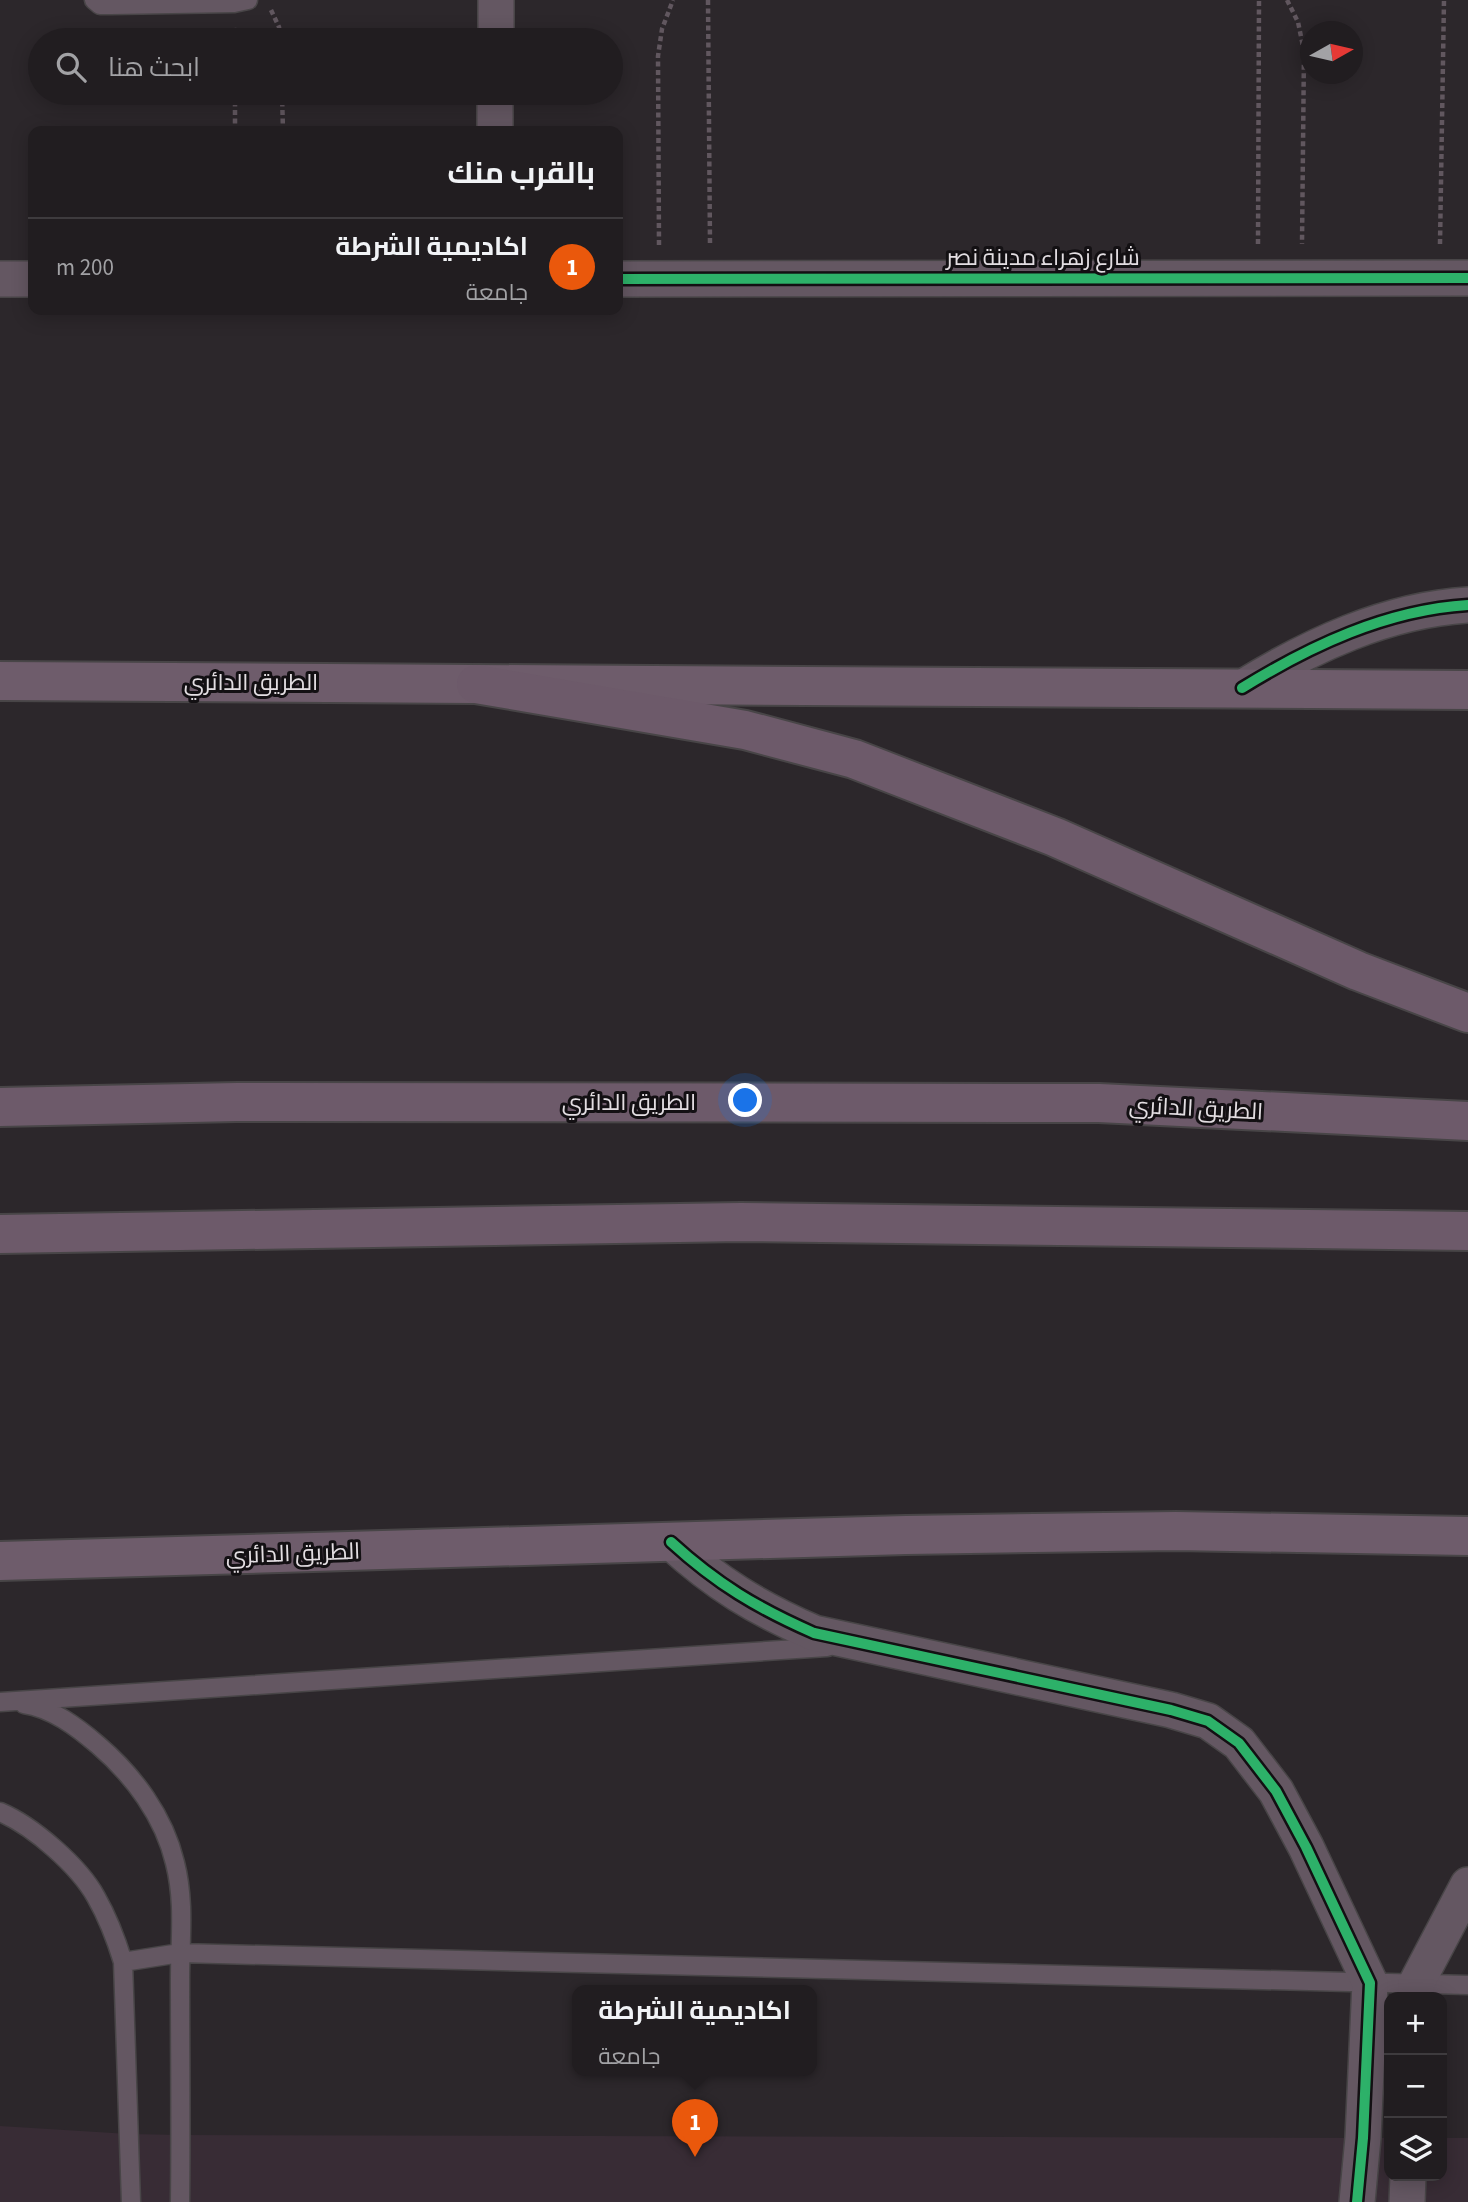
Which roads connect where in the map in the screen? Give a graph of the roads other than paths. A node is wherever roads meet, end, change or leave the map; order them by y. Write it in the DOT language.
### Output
graph roads {
  1 [pos="94,0"];
  2 [pos="248,0"];
  3 [pos="496,0"];
  4 [pos="496,28"];
  5 [pos="495,105"];
  6 [pos="495,126"];
  7 [pos="1454,278"];
  8 [pos="0,279"];
  9 [pos="28,279"];
  10 [pos="623,279"];
  11 [pos="1468,605"];
  12 [pos="0,681"];
  13 [pos="476,684"];
  14 [pos="1242,688"];
  15 [pos="1468,690"];
  16 [pos="1468,1013"];
  17 [pos="0,1107"];
  18 [pos="1468,1122"];
  19 [pos="1468,1231"];
  20 [pos="0,1234"];
  21 [pos="1468,1536"];
  22 [pos="671,1542"];
  23 [pos="0,1561"];
  24 [pos="866,1644"];
  25 [pos="0,1702"];
  26 [pos="0,1812"];
  27 [pos="1468,1885"];
  28 [pos="180,1953"];
  29 [pos="123,1962"];
  30 [pos="1370,1983"];
  31 [pos="1468,1985"];
  32 [pos="1416,1991"];
  33 [pos="1408,2181"];
  34 [pos="131,2202"];
  35 [pos="180,2202"];
  36 [pos="1357,2202"];
  37 [pos="1407,2202"];
  1 -- 2 [label="lane"];
  3 -- 4 [label="street"];
  5 -- 6 [label="street"];
  7 -- 10 [label="street, شارع زهراء مدينة نصر"];
  8 -- 9 [label="street"];
  11 -- 14 [label="street"];
  12 -- 13 [label="highway, الطريق الدائري"];
  13 -- 14 [label="highway, الطريق الدائري"];
  13 -- 16 [label="highway"];
  14 -- 15 [label="highway, الطريق الدائري"];
  17 -- 18 [label="highway, الطريق الدائري"];
  19 -- 20 [label="highway"];
  21 -- 22 [label="highway, الطريق الدائري"];
  22 -- 23 [label="highway, الطريق الدائري"];
  22 -- 24 [label="street"];
  24 -- 25 [label="lane"];
  24 -- 30 [label="street"];
  25 -- 28 [label="lane"];
  26 -- 29 [label="lane"];
  27 -- 32 [label="street"];
  28 -- 29 [label="lane"];
  28 -- 30 [label="lane"];
  28 -- 35 [label="lane"];
  29 -- 34 [label="lane"];
  30 -- 32 [label="lane"];
  30 -- 36 [label="street"];
  31 -- 32 [label="lane"];
  33 -- 37 [label="street"];
}
